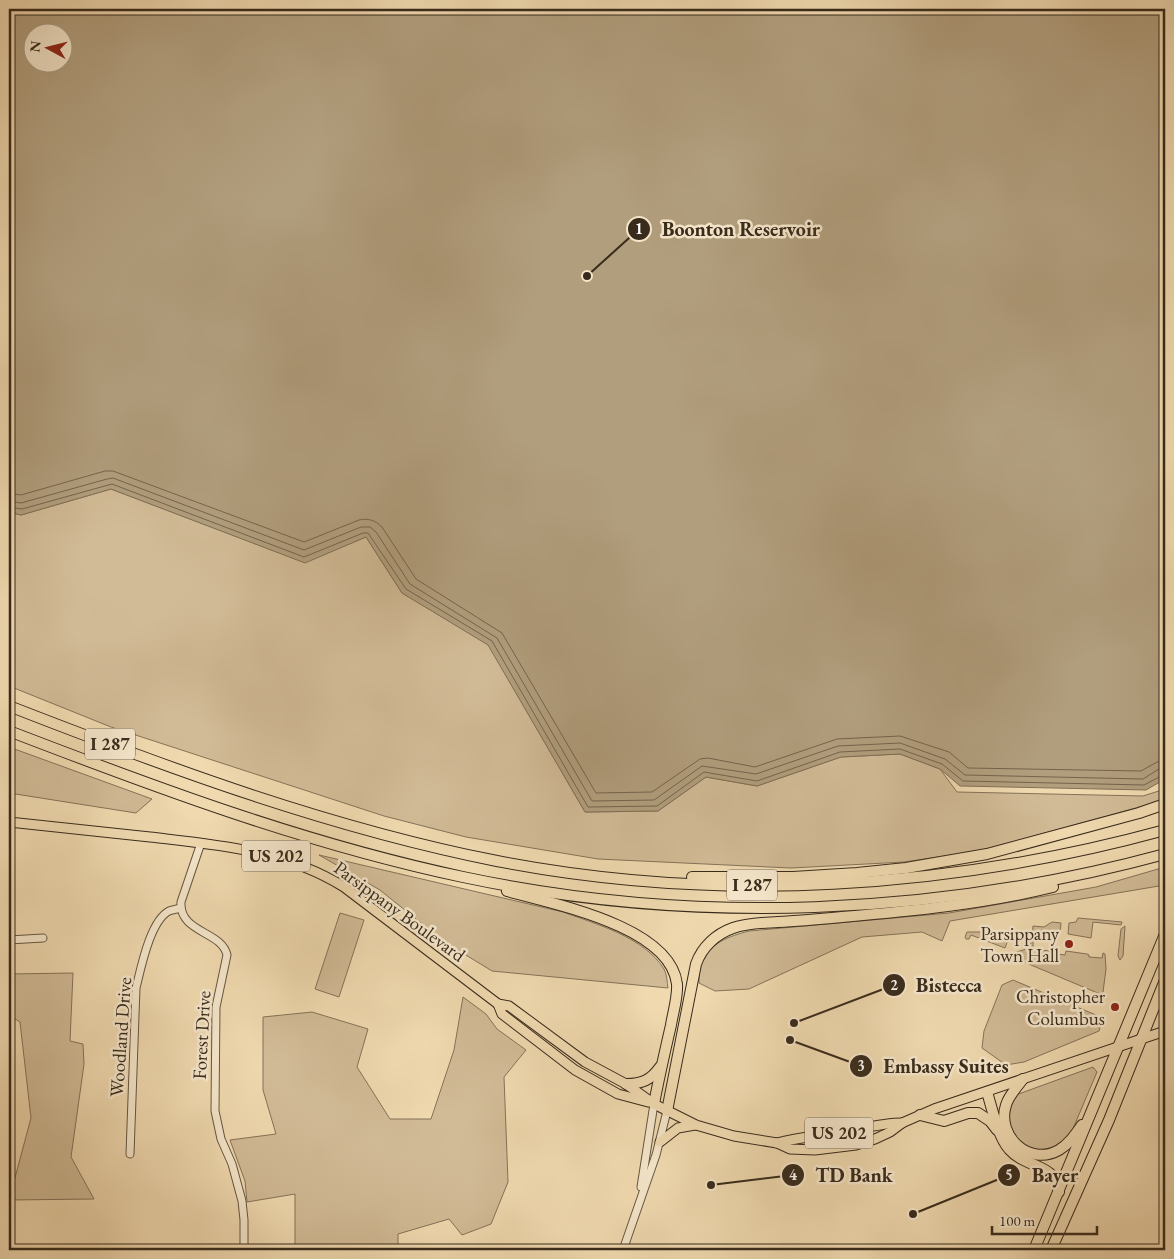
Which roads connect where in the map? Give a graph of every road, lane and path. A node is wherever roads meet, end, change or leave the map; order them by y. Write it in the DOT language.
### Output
graph roads {
  1 [pos="9,706"];
  2 [pos="9,731"];
  3 [pos="1165,804"];
  4 [pos="9,822"];
  5 [pos="1165,830"];
  6 [pos="201,843"];
  7 [pos="1165,854"];
  8 [pos="434,870"];
  9 [pos="628,879"];
  10 [pos="180,908"];
  11 [pos="1165,934"];
  12 [pos="42,938"];
  13 [pos="9,940"];
  14 [pos="1165,980"];
  15 [pos="498,1004"];
  16 [pos="1165,1030"];
  17 [pos="1144,1037"];
  18 [pos="1119,1045"];
  19 [pos="663,1062"];
  20 [pos="1023,1079"];
  21 [pos="626,1084"];
  22 [pos="987,1092"];
  23 [pos="654,1104"];
  24 [pos="1094,1105"];
  25 [pos="667,1111"];
  26 [pos="920,1115"];
  27 [pos="902,1123"];
  28 [pos="696,1125"];
  29 [pos="1003,1140"];
  30 [pos="660,1142"];
  31 [pos="777,1143"];
  32 [pos="130,1154"];
  33 [pos="1059,1192"];
  34 [pos="640,1201"];
  35 [pos="244,1250"];
  36 [pos="623,1250"];
  37 [pos="1034,1250"];
  38 [pos="1050,1250"];
  1 -- 9 [label="highway, I 287"];
  2 -- 8 [label="highway, I 287"];
  3 -- 9 [label="highway"];
  4 -- 6 [label="main road, Parsippany Boulevard / US 202"];
  5 -- 9 [label="highway, I 287"];
  6 -- 10 [label="street"];
  6 -- 15 [label="main road, Parsippany Boulevard / US 202"];
  7 -- 8 [label="highway, I 287"];
  7 -- 25 [label="highway"];
  8 -- 19 [label="highway"];
  10 -- 32 [label="street, Woodland Drive"];
  10 -- 35 [label="street, Forest Drive"];
  11 -- 18 [label="highway"];
  12 -- 13 [label="street"];
  14 -- 17 [label="highway"];
  15 -- 21 [label="main road, Parsippany Boulevard / US 202"];
  15 -- 23 [label="main road, Parsippany Boulevard / US 202"];
  16 -- 17 [label="main road, Parsippany Boulevard / US 202"];
  17 -- 18 [label="main road, Parsippany Boulevard / US 202"];
  17 -- 38 [label="highway"];
  18 -- 20 [label="main road, Parsippany Boulevard / US 202"];
  18 -- 24 [label="highway"];
  19 -- 21 [label="highway"];
  19 -- 23 [label="highway"];
  20 -- 22 [label="main road, Parsippany Boulevard / US 202"];
  20 -- 24 [label="highway"];
  21 -- 23 [label="main road, Parsippany Boulevard / US 202"];
  22 -- 26 [label="main road, Parsippany Boulevard / US 202"];
  22 -- 29 [label="highway"];
  23 -- 25 [label="main road, Parsippany Boulevard / US 202"];
  23 -- 34 [label="street"];
  24 -- 33 [label="highway"];
  25 -- 28 [label="main road, Parsippany Boulevard / US 202"];
  25 -- 30 [label="street"];
  26 -- 27 [label="main road, Parsippany Boulevard / US 202"];
  26 -- 29 [label="highway"];
  27 -- 31 [label="main road, Parsippany Boulevard / US 202"];
  27 -- 31 [label="main road, Parsippany Boulevard / US 202"];
  28 -- 30 [label="main road"];
  28 -- 31 [label="main road, Parsippany Boulevard / US 202"];
  29 -- 33 [label="highway"];
  30 -- 34 [label="street"];
  33 -- 37 [label="highway"];
  34 -- 36 [label="street"];
}
